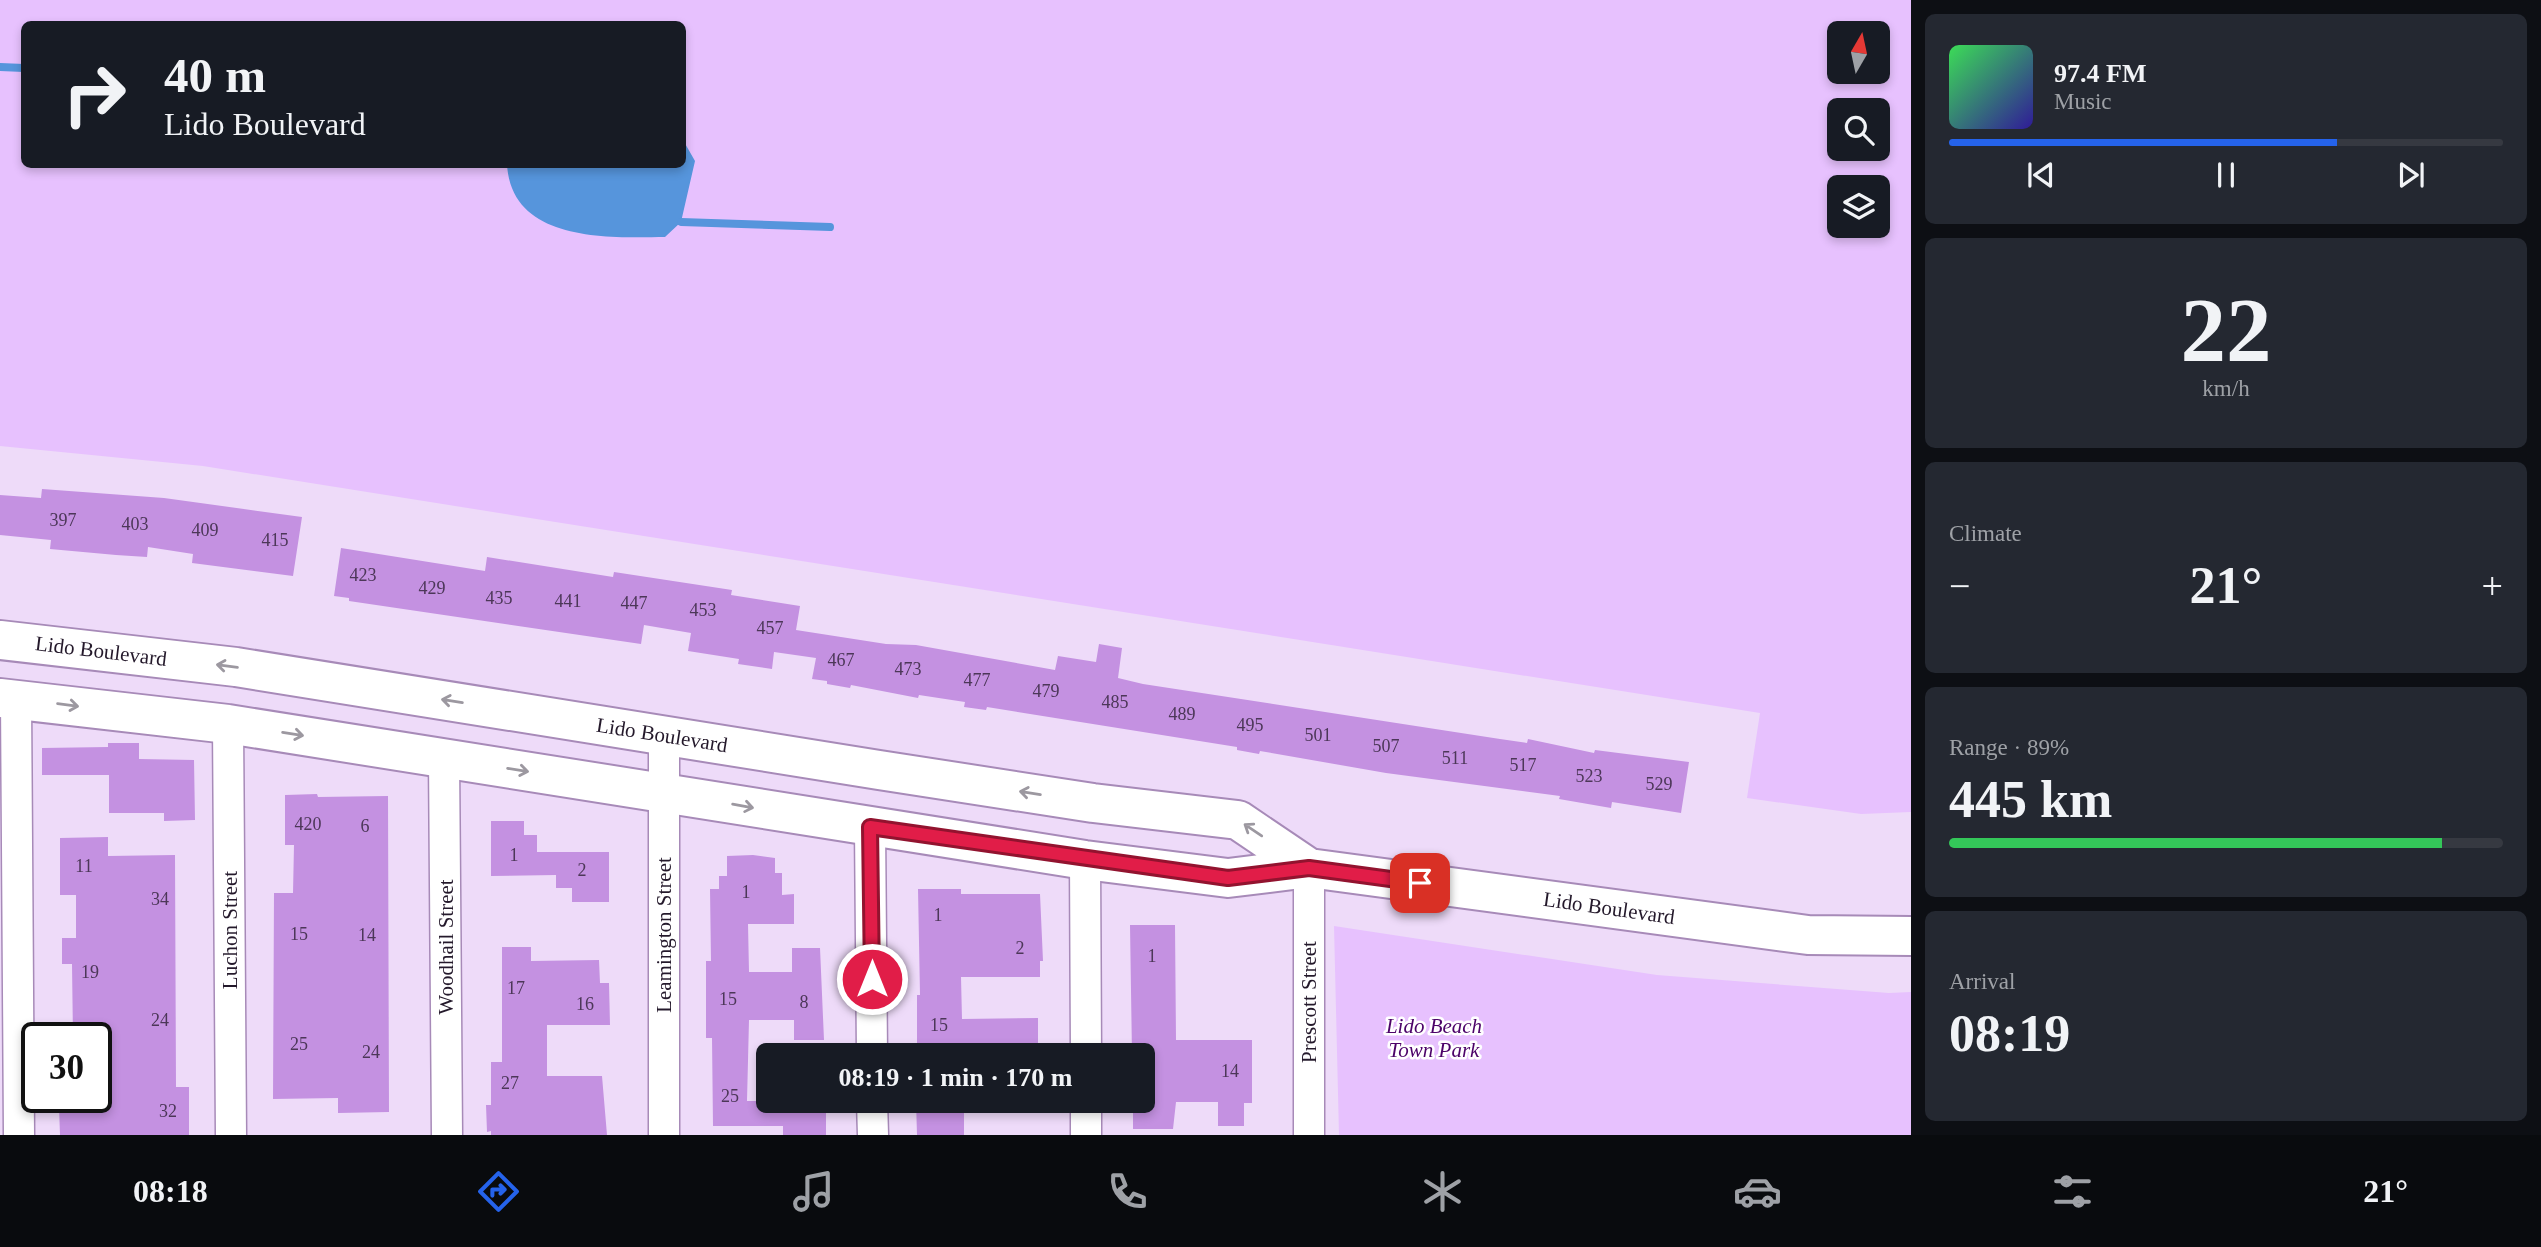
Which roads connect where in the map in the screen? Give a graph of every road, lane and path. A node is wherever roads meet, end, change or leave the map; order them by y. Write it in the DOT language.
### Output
graph roads {
  1 [pos="0,640"];
  2 [pos="8,698"];
  3 [pos="228,724"];
  4 [pos="664,736"];
  5 [pos="444,758"];
  6 [pos="664,792"];
  7 [pos="870,827"];
  8 [pos="1084,860"];
  9 [pos="1309,868"];
  10 [pos="1911,936"];
  11 [pos="872,1043"];
  12 [pos="1086,1043"];
  13 [pos="873,1113"];
  14 [pos="1086,1113"];
  15 [pos="19,1135"];
  16 [pos="231,1135"];
  17 [pos="447,1135"];
  18 [pos="664,1135"];
  19 [pos="873,1135"];
  20 [pos="1086,1135"];
  21 [pos="1309,1135"];
  4 -- 1 [label="highway, Lido Boulevard, one-way"];
  2 -- 3 [label="highway, Lido Boulevard, one-way"];
  2 -- 15 [label="street"];
  3 -- 5 [label="highway, Lido Boulevard, one-way"];
  3 -- 16 [label="street, Luchon Street"];
  4 -- 6 [label="street, Leamington Street"];
  9 -- 4 [label="highway, Lido Boulevard, one-way"];
  5 -- 6 [label="highway, Lido Boulevard, one-way"];
  5 -- 17 [label="street, Woodhail Street"];
  6 -- 7 [label="highway, Lido Boulevard, one-way"];
  6 -- 18 [label="street, Leamington Street"];
  7 -- 8 [label="highway, Lido Boulevard"];
  7 -- 11 [label="street"];
  8 -- 9 [label="highway, Lido Boulevard"];
  8 -- 12 [label="street"];
  9 -- 10 [label="highway, Lido Boulevard"];
  9 -- 21 [label="street, Prescott Street"];
  13 -- 19 [label="street"];
  14 -- 20 [label="street"];
}
